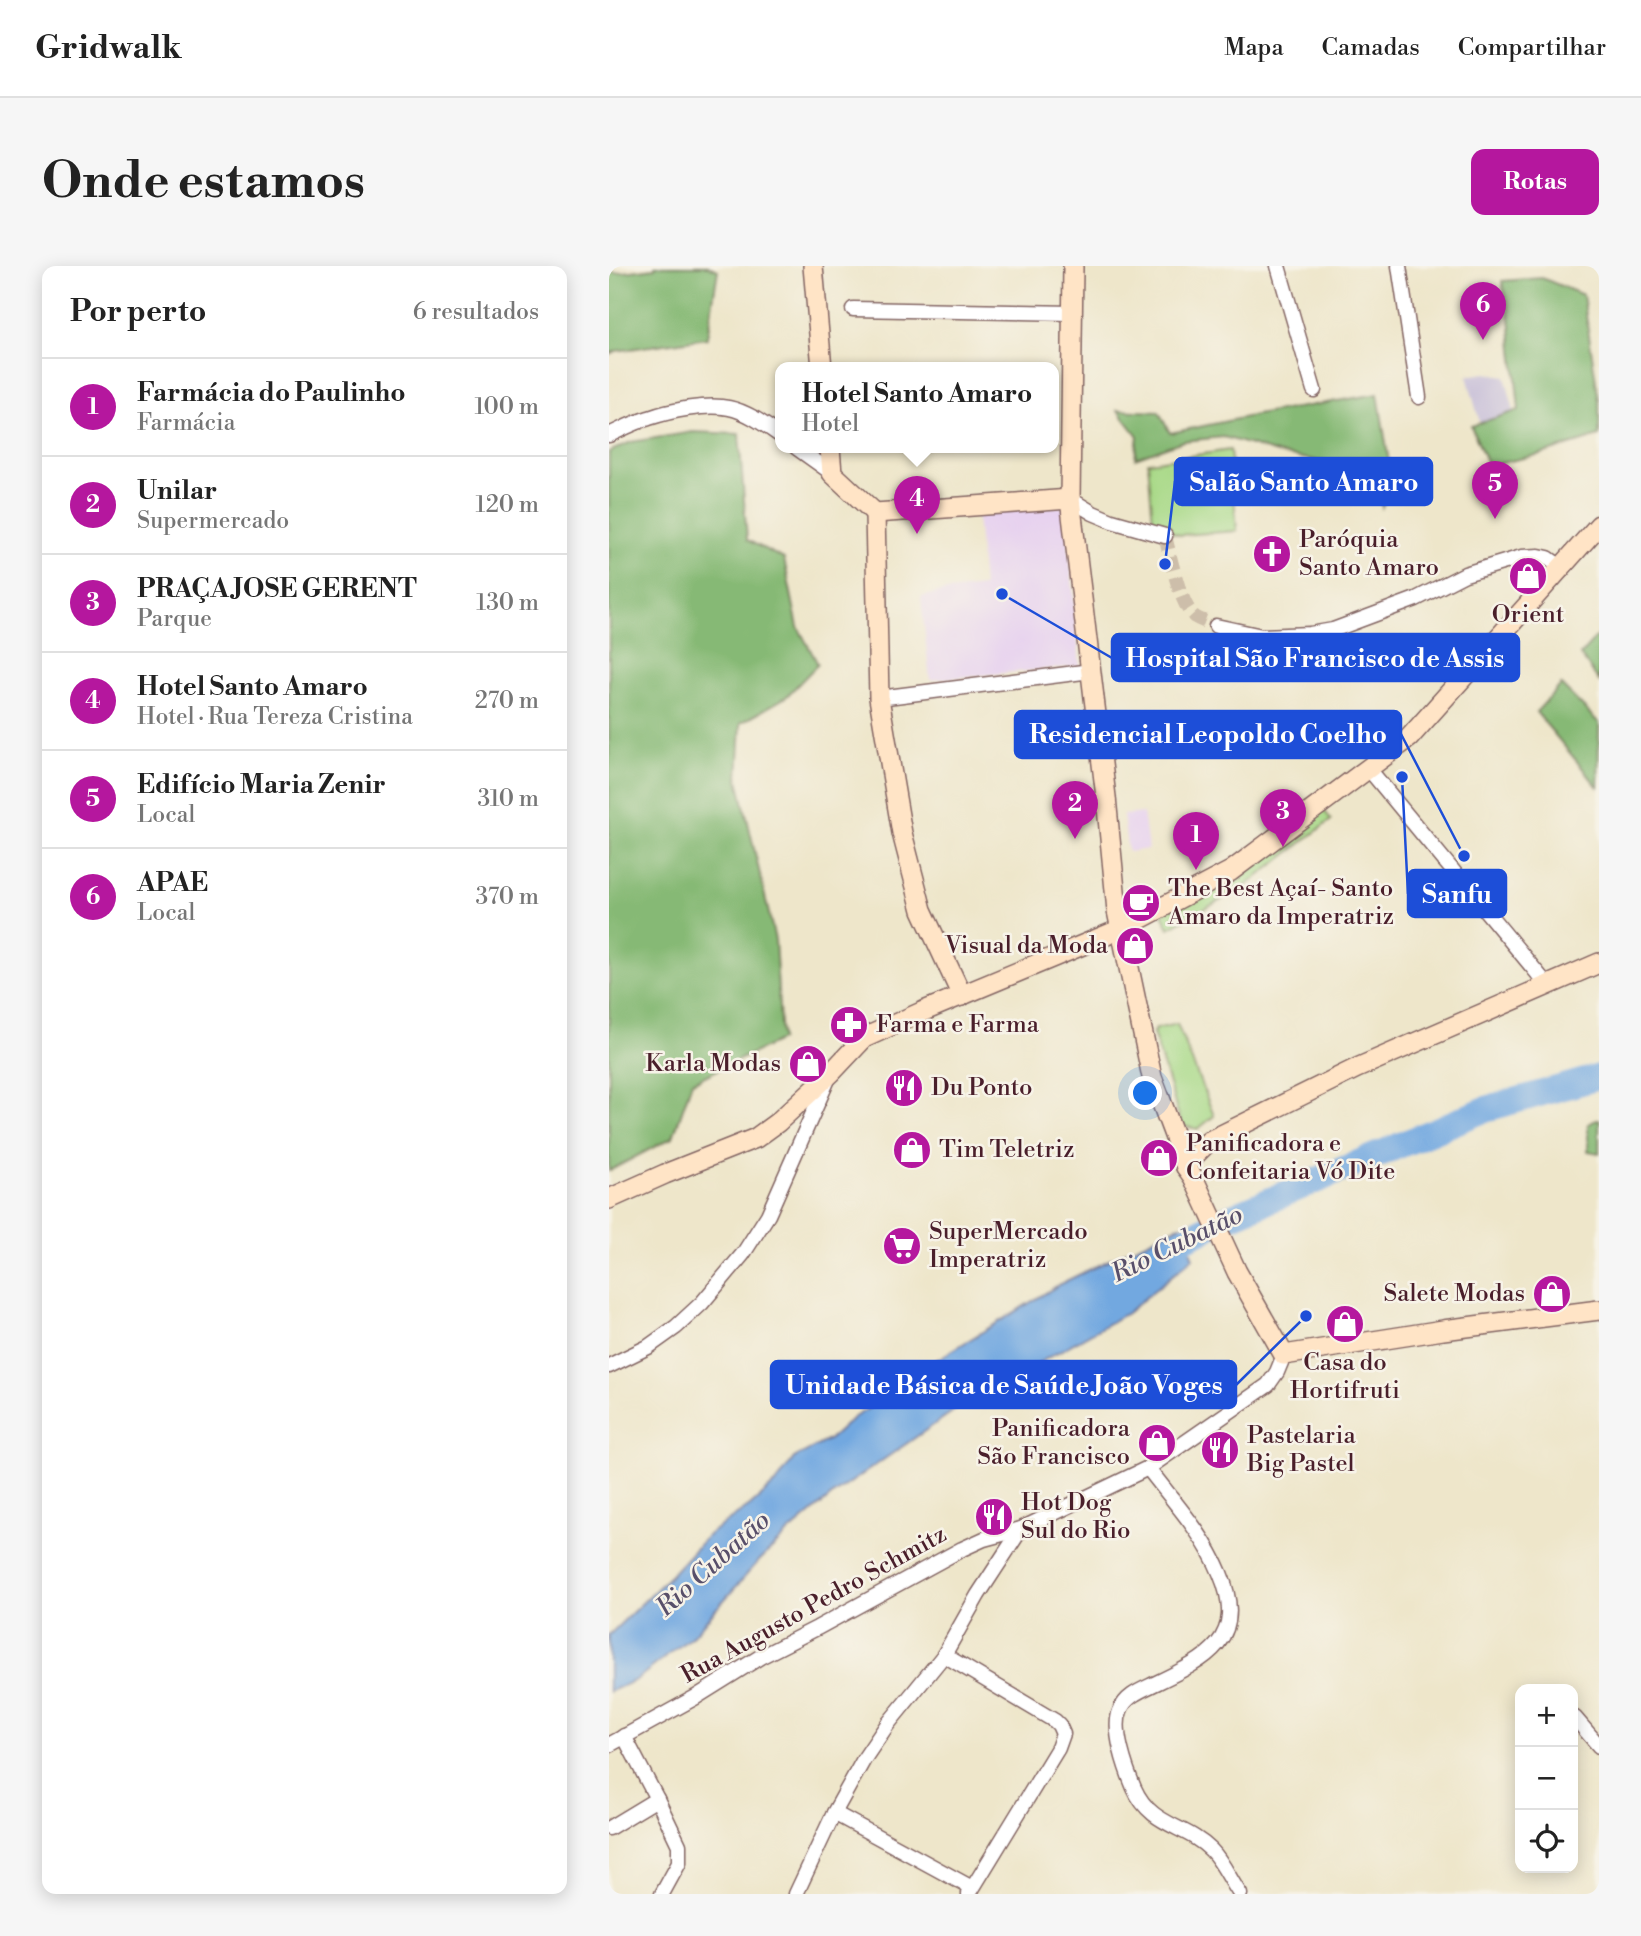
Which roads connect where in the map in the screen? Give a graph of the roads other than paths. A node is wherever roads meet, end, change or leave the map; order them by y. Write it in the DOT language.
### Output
graph roads {
  1 [pos="813,266"];
  2 [pos="1073,266"];
  3 [pos="1278,266"];
  4 [pos="1399,266"];
  5 [pos="853,309"];
  6 [pos="1072,313"];
  7 [pos="821,362"];
  8 [pos="1314,390"];
  9 [pos="1419,397"];
  10 [pos="775,432"];
  11 [pos="609,435"];
  12 [pos="804,453"];
  13 [pos="830,453"];
  14 [pos="832,473"];
  15 [pos="1070,499"];
  16 [pos="875,513"];
  17 [pos="1599,525"];
  18 [pos="1165,536"];
  19 [pos="1562,568"];
  20 [pos="1216,626"];
  21 [pos="1091,671"];
  22 [pos="879,698"];
  23 [pos="1368,768"];
  24 [pos="1121,929"];
  25 [pos="1599,963"];
  26 [pos="1548,986"];
  27 [pos="962,996"];
  28 [pos="831,1073"];
  29 [pos="1174,1139"];
  30 [pos="1209,1141"];
  31 [pos="1190,1172"];
  32 [pos="609,1199"];
  33 [pos="1599,1310"];
  34 [pos="1284,1355"];
  35 [pos="609,1366"];
  36 [pos="1148,1468"];
  37 [pos="1021,1529"];
  38 [pos="944,1655"];
  39 [pos="1578,1722"];
  40 [pos="624,1736"];
  41 [pos="609,1745"];
  42 [pos="1599,1746"];
  43 [pos="657,1799"];
  44 [pos="834,1813"];
  45 [pos="609,1828"];
  46 [pos="970,1891"];
  47 [pos="662,1894"];
  48 [pos="796,1894"];
  49 [pos="1240,1894"];
  1 -- 7 [label="main road"];
  2 -- 6 [label="main road"];
  3 -- 8 [label="street"];
  4 -- 9 [label="street"];
  5 -- 6 [label="street"];
  6 -- 15 [label="main road"];
  10 -- 11 [label="street"];
  12 -- 14 [label="street"];
  13 -- 14 [label="main road"];
  14 -- 16 [label="main road"];
  15 -- 16 [label="main road"];
  15 -- 18 [label="street"];
  15 -- 21 [label="main road"];
  16 -- 22 [label="main road"];
  17 -- 19 [label="main road"];
  19 -- 20 [label="street"];
  19 -- 23 [label="main road"];
  21 -- 22 [label="street"];
  21 -- 24 [label="main road"];
  22 -- 27 [label="main road"];
  23 -- 24 [label="main road"];
  23 -- 26 [label="street"];
  24 -- 27 [label="main road"];
  24 -- 29 [label="main road"];
  25 -- 26 [label="main road"];
  26 -- 30 [label="main road"];
  27 -- 28 [label="main road"];
  28 -- 32 [label="main road"];
  28 -- 35 [label="street"];
  29 -- 30 [label="main road"];
  29 -- 31 [label="main road"];
  30 -- 31 [label="main road"];
  31 -- 34 [label="main road"];
  33 -- 34 [label="main road"];
  34 -- 36 [label="street, Rua Augusto Pedro Schmitz"];
  36 -- 37 [label="street, Rua Augusto Pedro Schmitz"];
  36 -- 49 [label="street"];
  37 -- 38 [label="street"];
  37 -- 40 [label="street, Rua Augusto Pedro Schmitz"];
  38 -- 44 [label="street"];
  38 -- 46 [label="street"];
  39 -- 42 [label="street"];
  40 -- 41 [label="street, Rua Augusto Pedro Schmitz"];
  40 -- 43 [label="street"];
  43 -- 45 [label="street"];
  43 -- 47 [label="street"];
  44 -- 46 [label="street"];
  44 -- 48 [label="street"];
}
